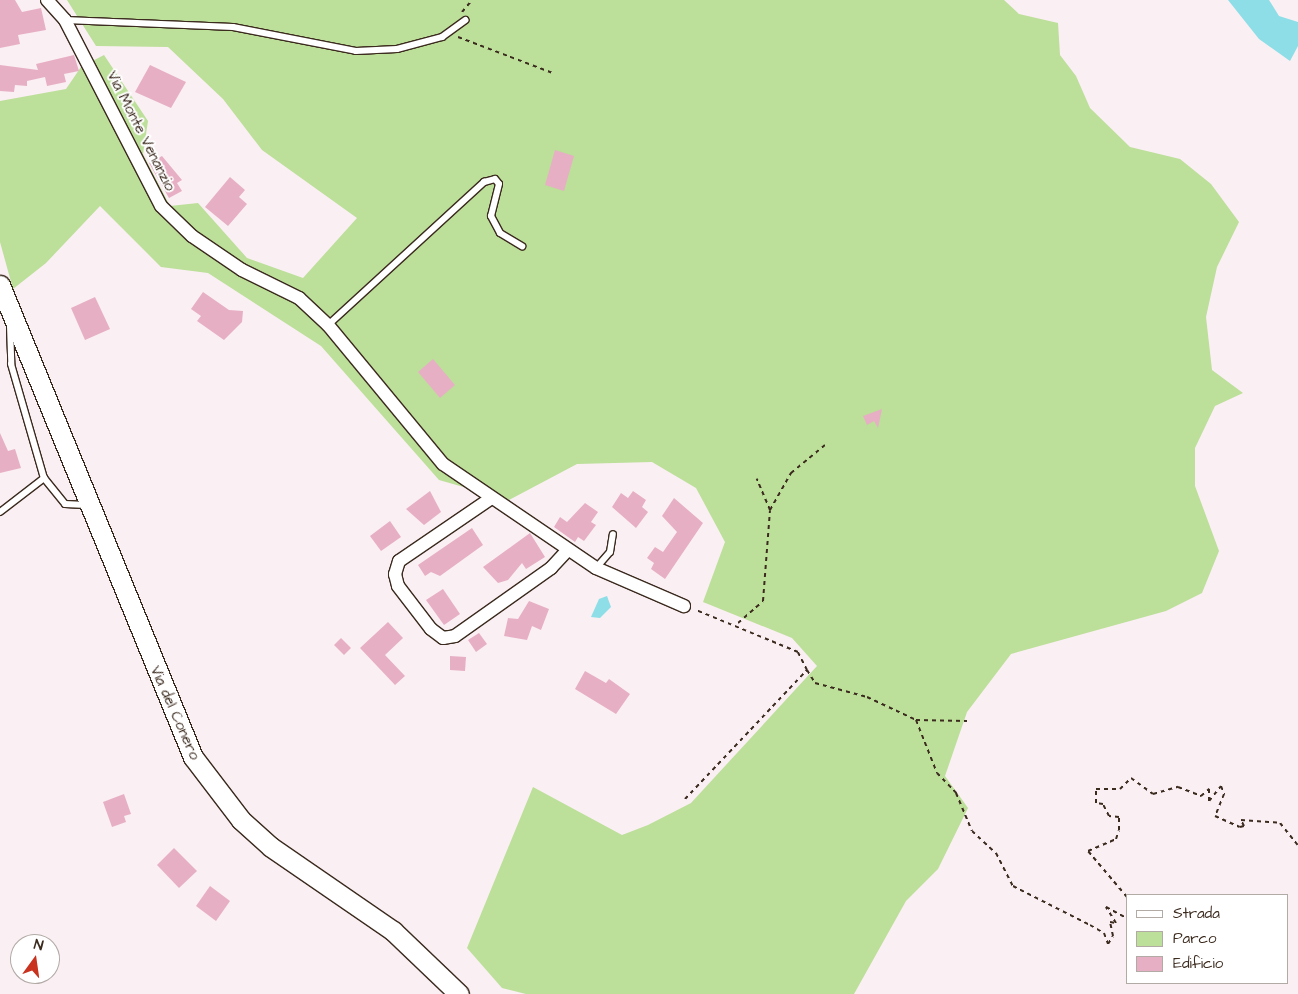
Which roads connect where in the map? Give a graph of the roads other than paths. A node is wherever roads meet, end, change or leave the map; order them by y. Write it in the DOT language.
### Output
graph roads {
  1 [pos="47,0"];
  2 [pos="65,20"];
  3 [pos="466,20"];
  4 [pos="522,246"];
  5 [pos="0,285"];
  6 [pos="9,307"];
  7 [pos="328,325"];
  8 [pos="44,478"];
  9 [pos="490,500"];
  10 [pos="88,504"];
  11 [pos="0,512"];
  12 [pos="613,534"];
  13 [pos="567,551"];
  14 [pos="596,568"];
  15 [pos="684,606"];
  16 [pos="459,994"];
  1 -- 2 [label="street, Via Monte Venanzio"];
  2 -- 3 [label="lane"];
  2 -- 7 [label="street, Via Monte Venanzio"];
  4 -- 7 [label="lane"];
  5 -- 6 [label="main road, Via del Conero"];
  6 -- 8 [label="lane, Via del Conero"];
  6 -- 10 [label="main road, Via del Conero"];
  7 -- 9 [label="street, Via Monte Venanzio"];
  8 -- 10 [label="lane, Via del Conero"];
  8 -- 11 [label="lane"];
  9 -- 13 [label="street, Via Monte Venanzio"];
  9 -- 13 [label="street"];
  10 -- 16 [label="main road, Via del Conero"];
  12 -- 14 [label="lane"];
  13 -- 14 [label="street, Via Monte Venanzio"];
  14 -- 15 [label="street, Via Monte Venanzio"];
}
